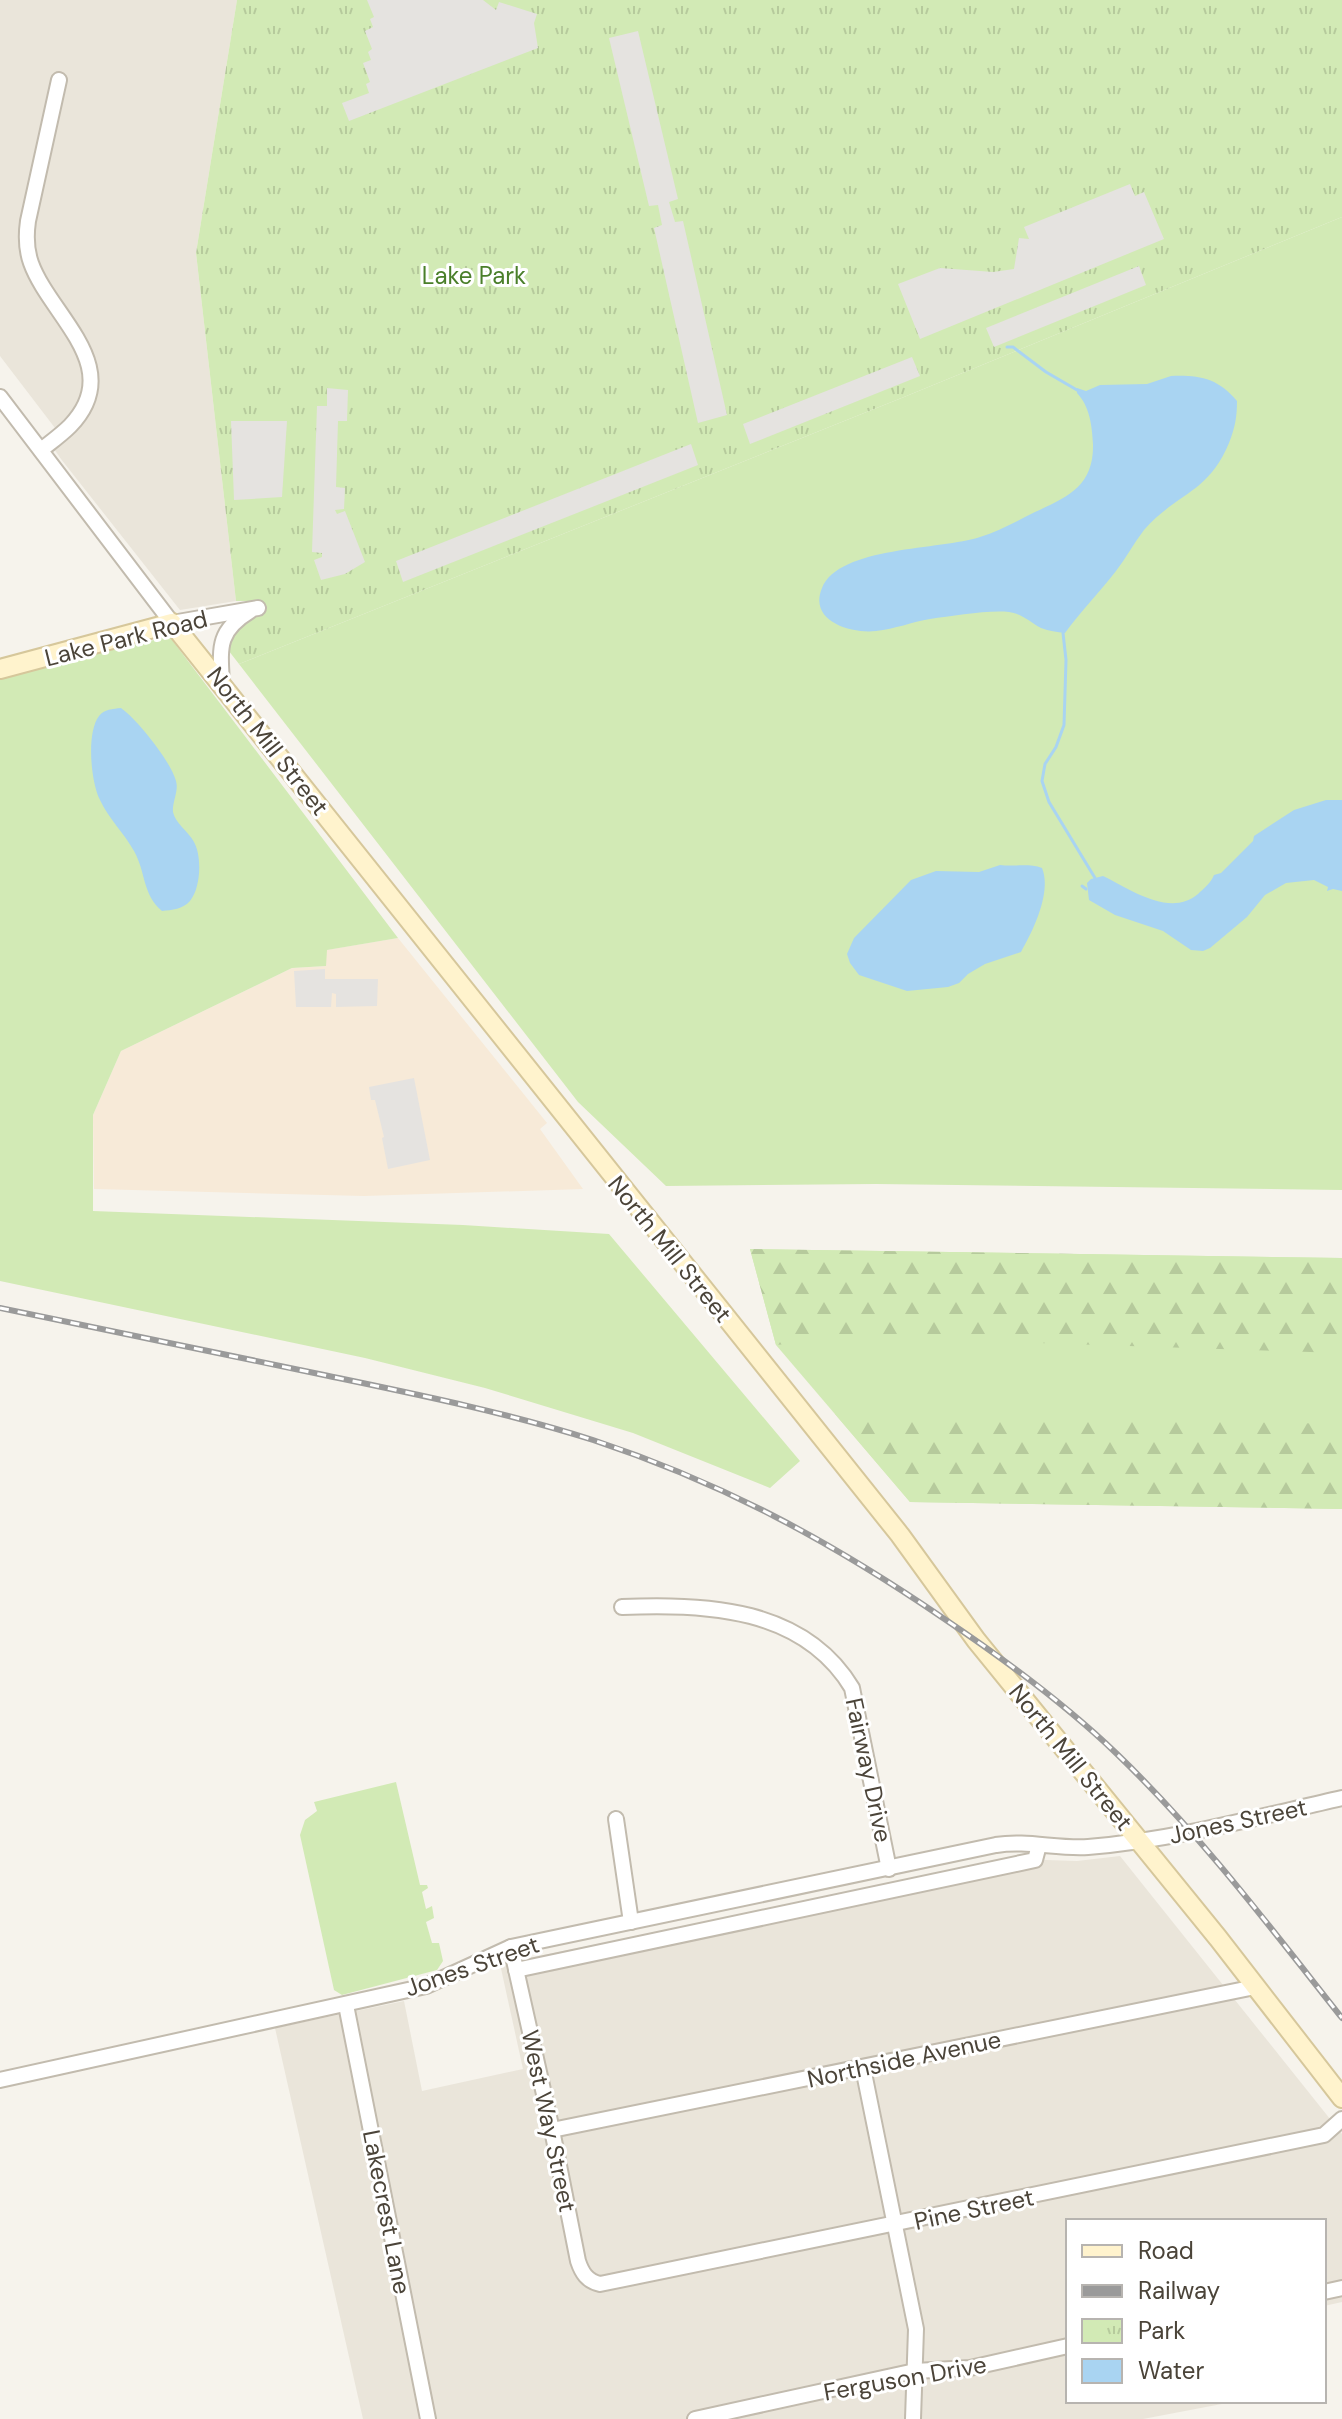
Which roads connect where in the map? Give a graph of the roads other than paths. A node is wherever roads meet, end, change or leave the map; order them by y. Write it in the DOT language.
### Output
graph roads {
  1 [pos="59,80"];
  2 [pos="0,397"];
  3 [pos="41,450"];
  4 [pos="172,623"];
  5 [pos="0,669"];
  6 [pos="222,683"];
  7 [pos="622,1607"];
  8 [pos="1340,1799"];
  9 [pos="1342,1816"];
  10 [pos="616,1819"];
  11 [pos="1138,1840"];
  12 [pos="1039,1845"];
  13 [pos="889,1869"];
  14 [pos="631,1922"];
  15 [pos="511,1947"];
  16 [pos="516,1970"];
  17 [pos="1255,1987"];
  18 [pos="346,2005"];
  19 [pos="863,2068"];
  20 [pos="0,2080"];
  21 [pos="1342,2098"];
  22 [pos="1342,2119"];
  23 [pos="552,2130"];
  24 [pos="896,2225"];
  25 [pos="600,2284"];
  26 [pos="1066,2346"];
  27 [pos="915,2371"];
  28 [pos="428,2419"];
  29 [pos="695,2419"];
  30 [pos="913,2419"];
  1 -- 3 [label="street"];
  2 -- 3 [label="street, North Mill Street"];
  3 -- 4 [label="street, North Mill Street"];
  4 -- 5 [label="main road, Lake Park Road"];
  4 -- 6 [label="main road, North Mill Street"];
  4 -- 6 [label="street, Lake Park Road"];
  6 -- 11 [label="main road, North Mill Street"];
  7 -- 13 [label="street, Fairway Drive"];
  8 -- 9 [label="street"];
  8 -- 11 [label="street, Jones Street"];
  10 -- 14 [label="street"];
  11 -- 12 [label="street, Jones Street"];
  11 -- 17 [label="main road, North Mill Street"];
  12 -- 13 [label="street, Jones Street"];
  12 -- 16 [label="street, Jones Street"];
  13 -- 14 [label="street, Jones Street"];
  14 -- 15 [label="street, Jones Street"];
  15 -- 16 [label="street, West Way Street"];
  15 -- 18 [label="street, Jones Street"];
  16 -- 23 [label="street, West Way Street"];
  17 -- 19 [label="street, Northside Avenue"];
  17 -- 21 [label="main road, North Mill Street"];
  18 -- 20 [label="street, Jones Street"];
  18 -- 28 [label="street, Lakecrest Lane"];
  19 -- 23 [label="street, Northside Avenue"];
  19 -- 24 [label="street"];
  22 -- 24 [label="street, Pine Street"];
  23 -- 25 [label="street, West Way Street"];
  24 -- 25 [label="street, Pine Street"];
  24 -- 27 [label="street"];
  26 -- 27 [label="street, Ferguson Drive"];
  27 -- 29 [label="street, Ferguson Drive"];
  27 -- 30 [label="street"];
}
